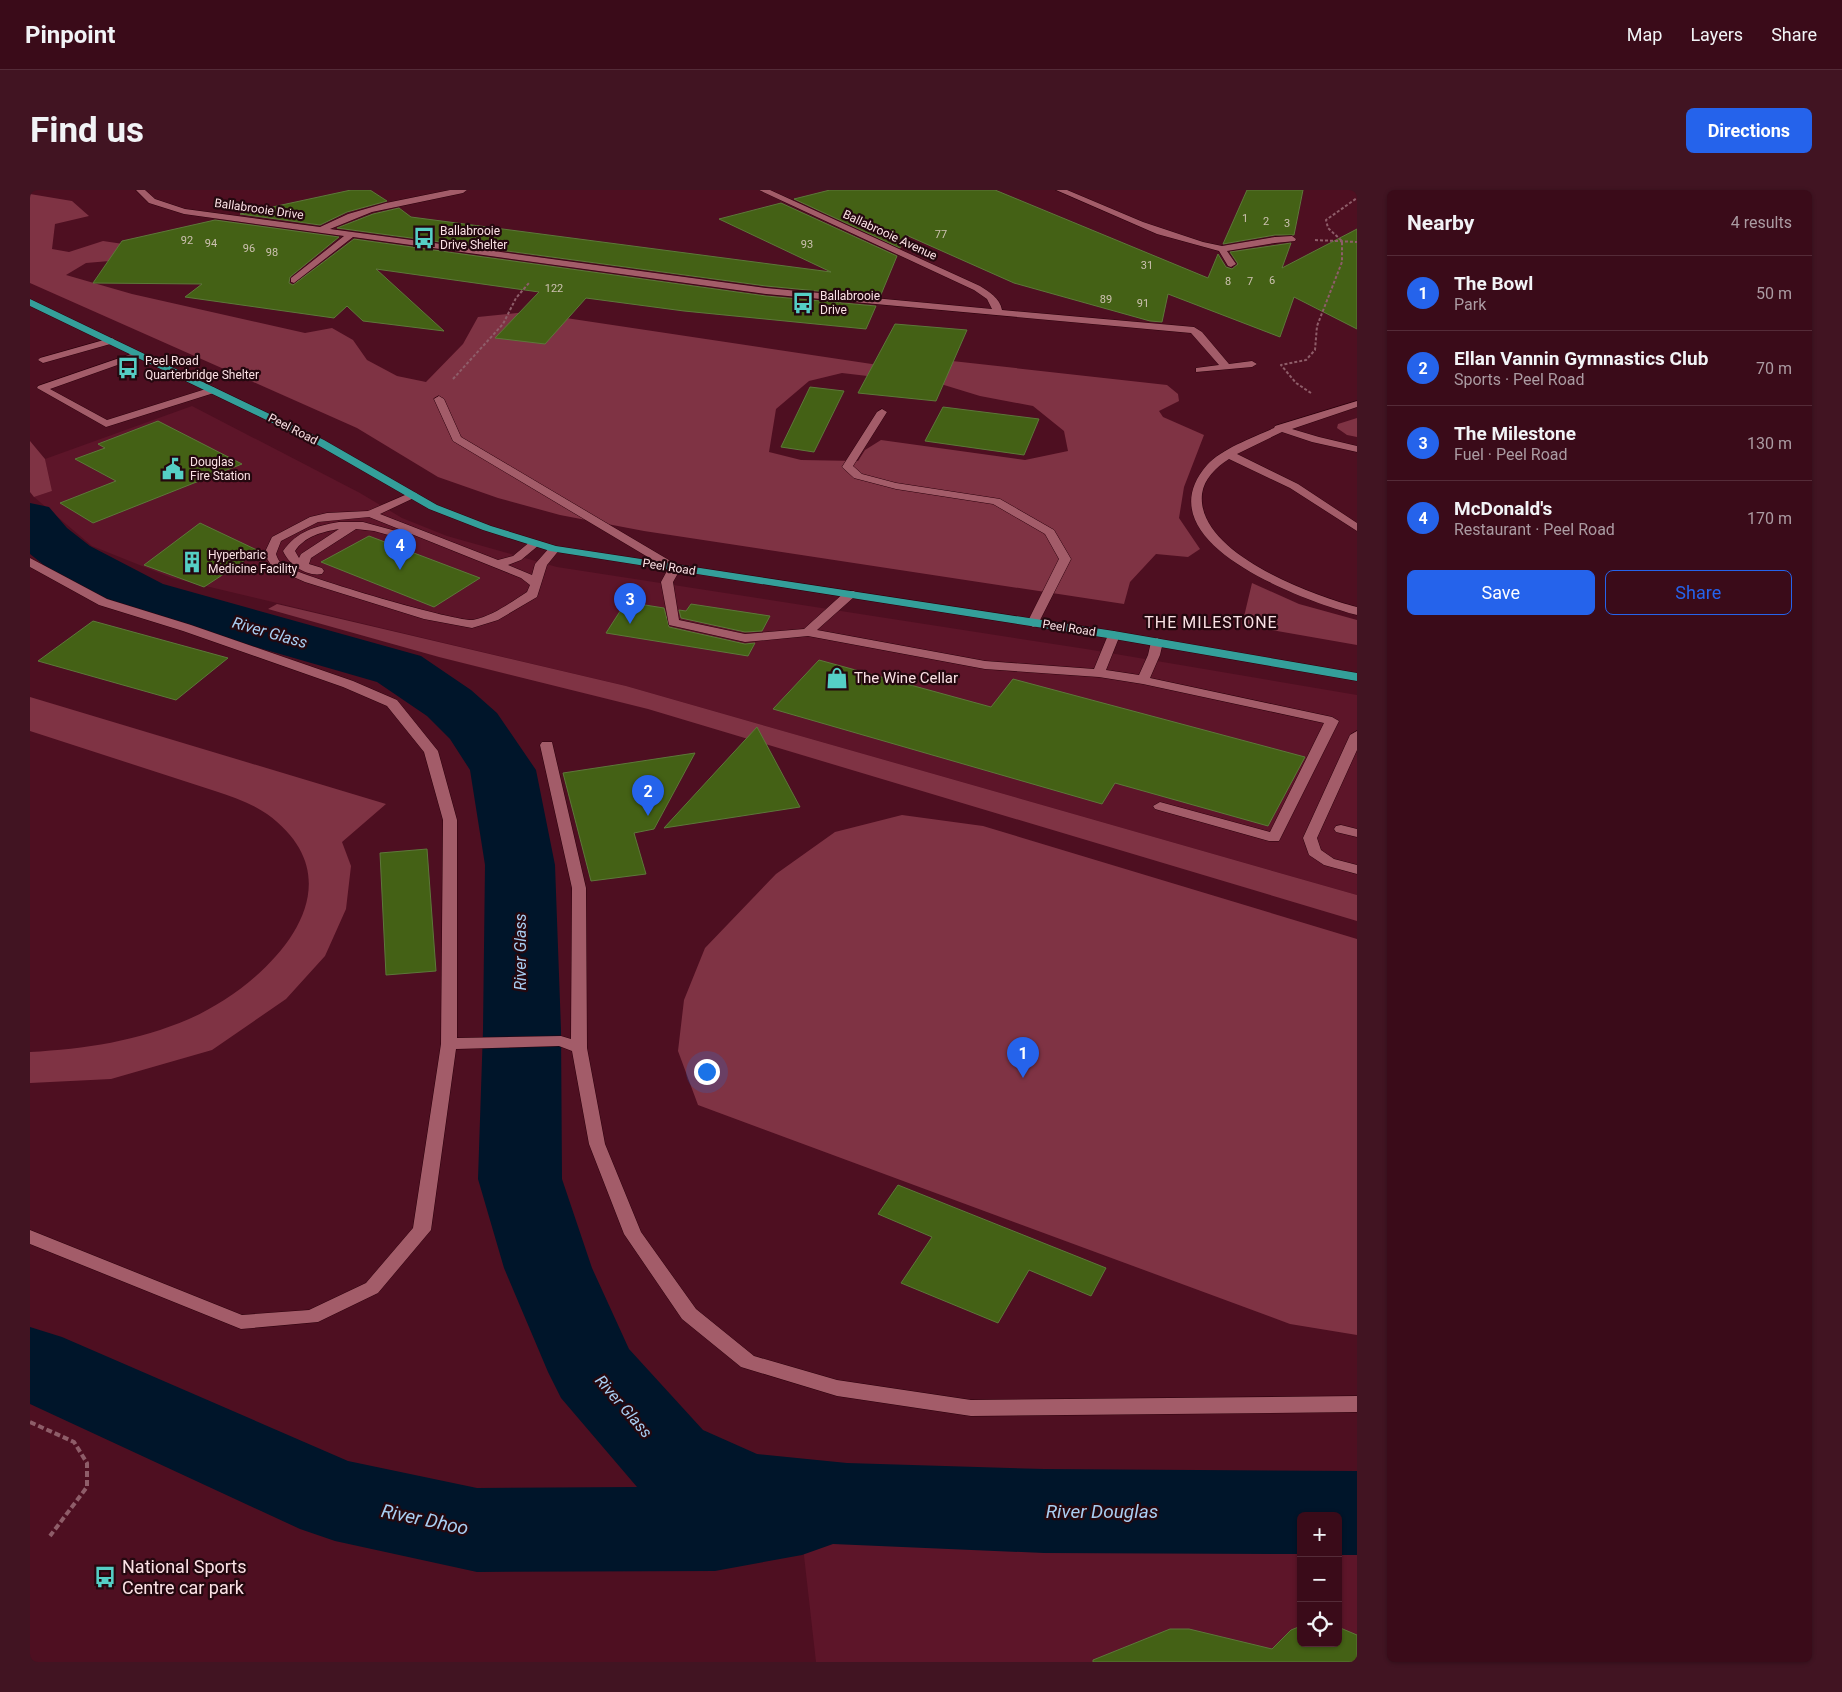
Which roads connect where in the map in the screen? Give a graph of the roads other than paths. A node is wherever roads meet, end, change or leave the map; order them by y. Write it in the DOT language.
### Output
graph roads {
  1 [pos="140,190"];
  2 [pos="463,190"];
  3 [pos="764,190"];
  4 [pos="1060,190"];
  5 [pos="320,230"];
  6 [pos="350,235"];
  7 [pos="1292,239"];
  8 [pos="1222,249"];
  9 [pos="1231,264"];
  10 [pos="294,280"];
  11 [pos="30,302"];
  12 [pos="996,312"];
  13 [pos="111,341"];
  14 [pos="137,355"];
  15 [pos="43,360"];
  16 [pos="1252,364"];
  17 [pos="1227,367"];
  18 [pos="1200,370"];
  19 [pos="213,390"];
  20 [pos="439,399"];
  21 [pos="1357,404"];
  22 [pos="882,412"];
  23 [pos="1279,428"];
  24 [pos="1357,449"];
  25 [pos="1228,454"];
  26 [pos="412,495"];
  27 [pos="370,514"];
  28 [pos="354,525"];
  29 [pos="1357,528"];
  30 [pos="534,543"];
  31 [pos="554,549"];
  32 [pos="30,562"];
  33 [pos="497,564"];
  34 [pos="303,566"];
  35 [pos="675,568"];
  36 [pos="536,584"];
  37 [pos="850,594"];
  38 [pos="1357,611"];
  39 [pos="428,616"];
  40 [pos="1033,622"];
  41 [pos="808,632"];
  42 [pos="1114,635"];
  43 [pos="1157,642"];
  44 [pos="1098,673"];
  45 [pos="1357,677"];
  46 [pos="1143,680"];
  47 [pos="1357,735"];
  48 [pos="547,745"];
  49 [pos="1160,806"];
  50 [pos="1341,829"];
  51 [pos="1357,833"];
  52 [pos="1357,870"];
  53 [pos="457,1043"];
  54 [pos="579,1048"];
  55 [pos="30,1237"];
  56 [pos="1357,1404"];
  1 -- 5 [label="street, Ballabrooie Drive"];
  2 -- 5 [label="street"];
  3 -- 12 [label="street, Ballabrooie Avenue"];
  4 -- 8 [label="street"];
  5 -- 6 [label="street, Ballabrooie Drive"];
  6 -- 10 [label="street"];
  6 -- 12 [label="street, Ballabrooie Drive"];
  7 -- 8 [label="street"];
  8 -- 9 [label="street"];
  11 -- 13 [label="highway, Peel Road"];
  12 -- 17 [label="street, Ballabrooie Drive"];
  13 -- 14 [label="highway, Peel Road"];
  13 -- 15 [label="street"];
  14 -- 19 [label="highway, Peel Road"];
  14 -- 19 [label="street"];
  16 -- 17 [label="street"];
  17 -- 18 [label="street"];
  19 -- 26 [label="highway, Peel Road"];
  20 -- 35 [label="street"];
  21 -- 23 [label="street"];
  22 -- 40 [label="street"];
  23 -- 24 [label="street"];
  23 -- 25 [label="street"];
  25 -- 29 [label="street"];
  25 -- 38 [label="street"];
  26 -- 27 [label="street"];
  26 -- 30 [label="highway, Peel Road"];
  27 -- 33 [label="street"];
  27 -- 39 [label="street"];
  28 -- 33 [label="street"];
  28 -- 34 [label="street"];
  28 -- 34 [label="street"];
  30 -- 31 [label="highway, Peel Road"];
  30 -- 33 [label="street"];
  31 -- 35 [label="highway, Peel Road"];
  31 -- 36 [label="street"];
  32 -- 53 [label="street"];
  33 -- 36 [label="street"];
  34 -- 39 [label="street"];
  35 -- 37 [label="highway, Peel Road"];
  35 -- 41 [label="street"];
  36 -- 39 [label="street"];
  37 -- 40 [label="highway, Peel Road"];
  37 -- 41 [label="street"];
  40 -- 42 [label="highway, Peel Road"];
  41 -- 44 [label="street"];
  42 -- 43 [label="highway, Peel Road"];
  42 -- 44 [label="street"];
  43 -- 45 [label="highway, Peel Road"];
  43 -- 46 [label="street"];
  44 -- 46 [label="street"];
  46 -- 49 [label="street"];
  47 -- 52 [label="street"];
  48 -- 54 [label="street"];
  50 -- 51 [label="street"];
  53 -- 54 [label="street"];
  53 -- 55 [label="street"];
  54 -- 56 [label="street"];
}
